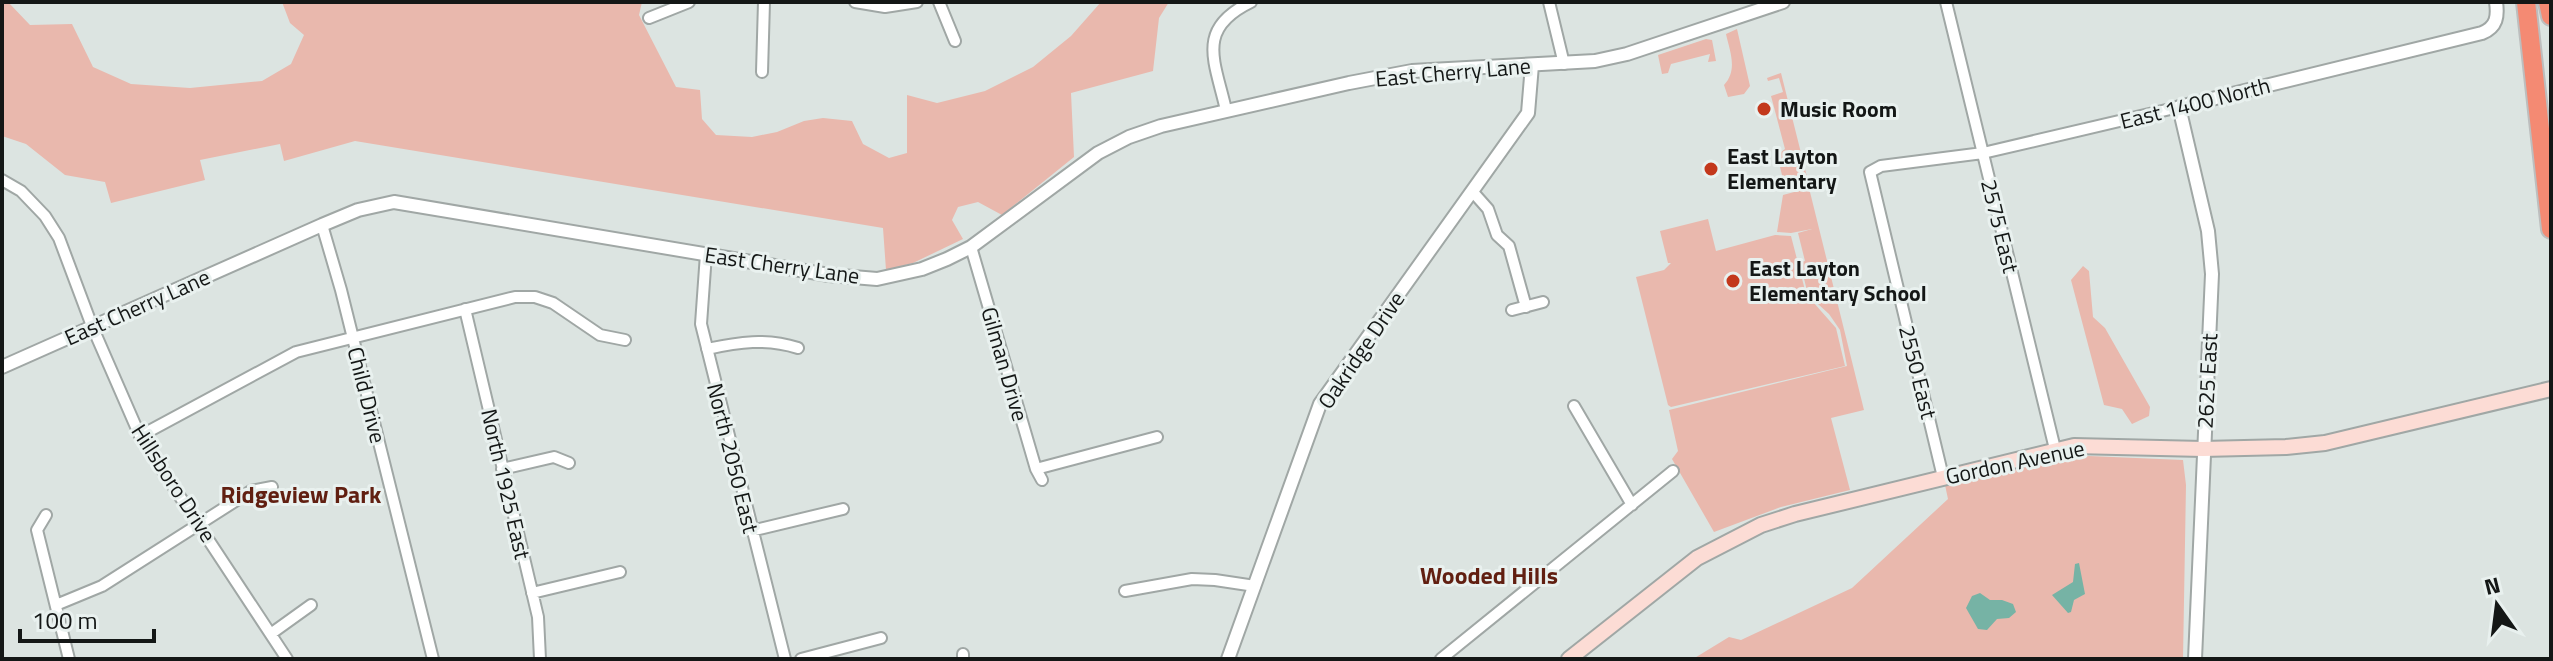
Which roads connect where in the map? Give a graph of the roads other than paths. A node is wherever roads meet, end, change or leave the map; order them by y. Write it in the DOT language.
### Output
graph roads {
  1 [pos="689,2"];
  2 [pos="764,2"];
  3 [pos="855,2"];
  4 [pos="917,2"];
  5 [pos="939,2"];
  6 [pos="1251,2"];
  7 [pos="1549,2"];
  8 [pos="1783,2"];
  9 [pos="1946,2"];
  10 [pos="2496,2"];
  11 [pos="2526,2"];
  12 [pos="2548,2"];
  13 [pos="2551,16"];
  14 [pos="649,18"];
  15 [pos="955,41"];
  16 [pos="1564,64"];
  17 [pos="1532,65"];
  18 [pos="762,72"];
  19 [pos="2179,107"];
  20 [pos="1226,110"];
  21 [pos="1983,153"];
  22 [pos="1870,172"];
  23 [pos="2,180"];
  24 [pos="1472,191"];
  25 [pos="322,225"];
  26 [pos="2551,229"];
  27 [pos="971,247"];
  28 [pos="706,254"];
  29 [pos="1543,302"];
  30 [pos="1526,307"];
  31 [pos="465,309"];
  32 [pos="1512,310"];
  33 [pos="92,326"];
  34 [pos="353,337"];
  35 [pos="625,340"];
  36 [pos="798,348"];
  37 [pos="707,349"];
  38 [pos="2,367"];
  39 [pos="2551,389"];
  40 [pos="1574,406"];
  41 [pos="140,436"];
  42 [pos="1157,437"];
  43 [pos="2055,449"];
  44 [pos="2203,449"];
  45 [pos="569,463"];
  46 [pos="502,469"];
  47 [pos="1673,471"];
  48 [pos="1943,477"];
  49 [pos="272,487"];
  50 [pos="1632,505"];
  51 [pos="843,509"];
  52 [pos="46,515"];
  53 [pos="200,524"];
  54 [pos="751,531"];
  55 [pos="620,572"];
  56 [pos="1255,586"];
  57 [pos="1125,591"];
  58 [pos="532,593"];
  59 [pos="56,605"];
  60 [pos="311,605"];
  61 [pos="272,633"];
  62 [pos="881,638"];
  63 [pos="69,659"];
  64 [pos="287,659"];
  65 [pos="433,659"];
  66 [pos="540,659"];
  67 [pos="785,659"];
  68 [pos="801,659"];
  69 [pos="1228,659"];
  70 [pos="1441,659"];
  71 [pos="1569,659"];
  72 [pos="2195,659"];
  1 -- 14 [label="street"];
  2 -- 18 [label="street"];
  3 -- 4 [label="street"];
  5 -- 15 [label="street"];
  6 -- 20 [label="street"];
  7 -- 16 [label="street"];
  8 -- 16 [label="street, East Cherry Lane"];
  9 -- 21 [label="street, 2575 East"];
  10 -- 19 [label="street, East 1400 North"];
  11 -- 26 [label="highway"];
  12 -- 13 [label="highway"];
  16 -- 17 [label="street, East Cherry Lane"];
  17 -- 20 [label="street, East Cherry Lane"];
  17 -- 24 [label="street, Oakridge Drive"];
  19 -- 21 [label="street, East 1400 North"];
  19 -- 44 [label="street, 2625 East"];
  20 -- 27 [label="street, East Cherry Lane"];
  21 -- 22 [label="street, East 1400 North"];
  21 -- 43 [label="street, 2575 East"];
  22 -- 48 [label="street, 2550 East"];
  23 -- 33 [label="street, Hillsboro Drive"];
  24 -- 30 [label="street"];
  24 -- 56 [label="street, Oakridge Drive"];
  25 -- 28 [label="street, East Cherry Lane"];
  25 -- 33 [label="street, East Cherry Lane"];
  25 -- 34 [label="street, Child Drive"];
  27 -- 28 [label="street, East Cherry Lane"];
  27 -- 42 [label="street, Gilman Drive"];
  28 -- 37 [label="street, North 2050 East"];
  29 -- 30 [label="street"];
  30 -- 32 [label="street"];
  31 -- 34 [label="street"];
  31 -- 35 [label="street"];
  31 -- 46 [label="street, North 1925 East"];
  33 -- 38 [label="street, East Cherry Lane"];
  33 -- 41 [label="street, Hillsboro Drive"];
  34 -- 41 [label="street"];
  34 -- 65 [label="street, Child Drive"];
  36 -- 37 [label="street"];
  37 -- 54 [label="street, North 2050 East"];
  39 -- 44 [label="main road, Gordon Avenue"];
  40 -- 50 [label="street"];
  41 -- 53 [label="street, Hillsboro Drive"];
  43 -- 44 [label="main road, Gordon Avenue"];
  43 -- 48 [label="main road, Gordon Avenue"];
  44 -- 72 [label="street, 2625 East"];
  45 -- 46 [label="street"];
  46 -- 58 [label="street, North 1925 East"];
  47 -- 50 [label="street"];
  48 -- 71 [label="main road, Gordon Avenue"];
  49 -- 53 [label="street"];
  50 -- 70 [label="street"];
  51 -- 54 [label="street"];
  52 -- 59 [label="street"];
  53 -- 59 [label="street"];
  53 -- 61 [label="street, Hillsboro Drive"];
  54 -- 67 [label="street, North 2050 East"];
  55 -- 58 [label="street"];
  56 -- 57 [label="street"];
  56 -- 69 [label="street, Oakridge Drive"];
  58 -- 66 [label="street, North 1925 East"];
  59 -- 63 [label="street"];
  60 -- 61 [label="street"];
  61 -- 64 [label="street, Hillsboro Drive"];
  62 -- 68 [label="street"];
}
